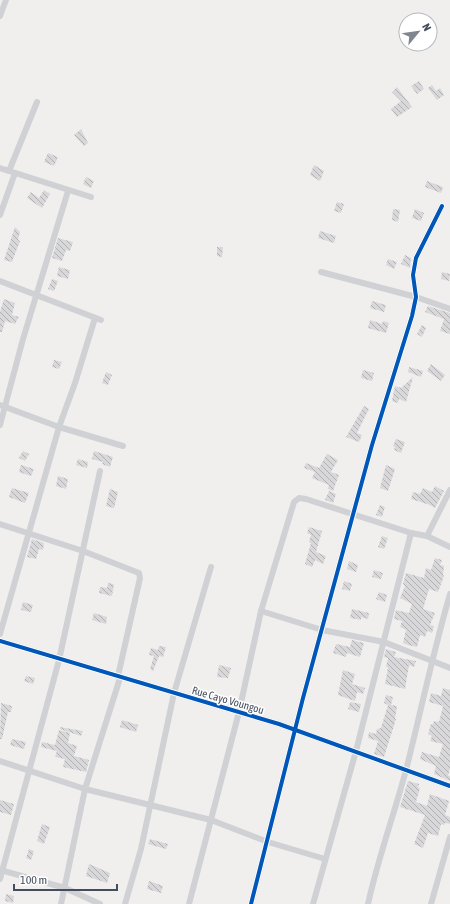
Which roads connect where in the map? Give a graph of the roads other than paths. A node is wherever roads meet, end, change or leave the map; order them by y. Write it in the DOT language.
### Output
graph roads {
  1 [pos="6,0"];
  2 [pos="0,16"];
  3 [pos="37,102"];
  4 [pos="0,168"];
  5 [pos="12,172"];
  6 [pos="68,191"];
  7 [pos="90,197"];
  8 [pos="442,206"];
  9 [pos="0,215"];
  10 [pos="321,272"];
  11 [pos="0,281"];
  12 [pos="35,296"];
  13 [pos="416,298"];
  14 [pos="450,308"];
  15 [pos="3,406"];
  16 [pos="0,425"];
  17 [pos="59,427"];
  18 [pos="123,446"];
  19 [pos="100,471"];
  20 [pos="450,490"];
  21 [pos="354,514"];
  22 [pos="0,524"];
  23 [pos="28,533"];
  24 [pos="412,533"];
  25 [pos="427,536"];
  26 [pos="450,547"];
  27 [pos="83,551"];
  28 [pos="211,567"];
  29 [pos="450,594"];
  30 [pos="261,611"];
  31 [pos="322,630"];
  32 [pos="0,634"];
  33 [pos="0,641"];
  34 [pos="384,642"];
  35 [pos="59,660"];
  36 [pos="431,661"];
  37 [pos="450,668"];
  38 [pos="119,677"];
  39 [pos="174,694"];
  40 [pos="239,712"];
  41 [pos="295,730"];
  42 [pos="356,751"];
  43 [pos="0,761"];
  44 [pos="30,770"];
  45 [pos="406,771"];
  46 [pos="450,786"];
  47 [pos="85,789"];
  48 [pos="149,805"];
  49 [pos="211,820"];
  50 [pos="450,837"];
  51 [pos="268,842"];
  52 [pos="325,859"];
  53 [pos="1,870"];
  54 [pos="0,879"];
  55 [pos="65,888"];
  56 [pos="60,904"];
  57 [pos="100,904"];
  58 [pos="125,904"];
  59 [pos="189,904"];
  60 [pos="251,904"];
  61 [pos="313,904"];
  62 [pos="368,904"];
  63 [pos="431,904"];
  1 -- 2 [label="street"];
  3 -- 5 [label="street"];
  4 -- 5 [label="street"];
  5 -- 6 [label="street"];
  5 -- 9 [label="street"];
  6 -- 7 [label="street"];
  6 -- 12 [label="street"];
  8 -- 13 [label="street"];
  10 -- 13 [label="street"];
  11 -- 12 [label="street"];
  12 -- 15 [label="street"];
  12 -- 17 [label="street"];
  13 -- 14 [label="street"];
  13 -- 21 [label="street"];
  15 -- 16 [label="street"];
  15 -- 17 [label="street"];
  17 -- 18 [label="street"];
  17 -- 23 [label="street"];
  19 -- 27 [label="street"];
  20 -- 25 [label="street"];
  21 -- 24 [label="street"];
  21 -- 30 [label="street"];
  21 -- 31 [label="street"];
  22 -- 23 [label="street"];
  23 -- 27 [label="street"];
  23 -- 32 [label="street"];
  24 -- 25 [label="street"];
  24 -- 34 [label="street"];
  25 -- 26 [label="street"];
  27 -- 35 [label="street"];
  27 -- 38 [label="street"];
  28 -- 39 [label="street"];
  29 -- 36 [label="street"];
  30 -- 31 [label="street"];
  30 -- 40 [label="street"];
  31 -- 34 [label="street"];
  31 -- 41 [label="street"];
  33 -- 35 [label="street, Rue Cayo Voungou"];
  34 -- 36 [label="street"];
  34 -- 42 [label="street"];
  35 -- 38 [label="street, Rue Cayo Voungou"];
  35 -- 44 [label="street"];
  36 -- 37 [label="street"];
  36 -- 45 [label="street"];
  38 -- 39 [label="street, Rue Cayo Voungou"];
  38 -- 47 [label="street"];
  39 -- 40 [label="street, Rue Cayo Voungou"];
  39 -- 48 [label="street"];
  40 -- 41 [label="street, Rue Cayo Voungou"];
  40 -- 49 [label="street"];
  41 -- 42 [label="street, Rue Cayo Voungou"];
  41 -- 51 [label="street"];
  42 -- 45 [label="street, Rue Cayo Voungou"];
  42 -- 52 [label="street"];
  43 -- 44 [label="street"];
  44 -- 47 [label="street"];
  44 -- 53 [label="street"];
  45 -- 46 [label="street, Rue Cayo Voungou"];
  45 -- 62 [label="street"];
  47 -- 48 [label="street"];
  47 -- 55 [label="street"];
  48 -- 49 [label="street"];
  48 -- 58 [label="street"];
  49 -- 51 [label="street"];
  49 -- 59 [label="street"];
  50 -- 63 [label="street"];
  51 -- 52 [label="street"];
  51 -- 60 [label="street"];
  52 -- 61 [label="street"];
  53 -- 54 [label="street"];
  53 -- 55 [label="street"];
  55 -- 56 [label="street"];
  55 -- 57 [label="street"];
}
